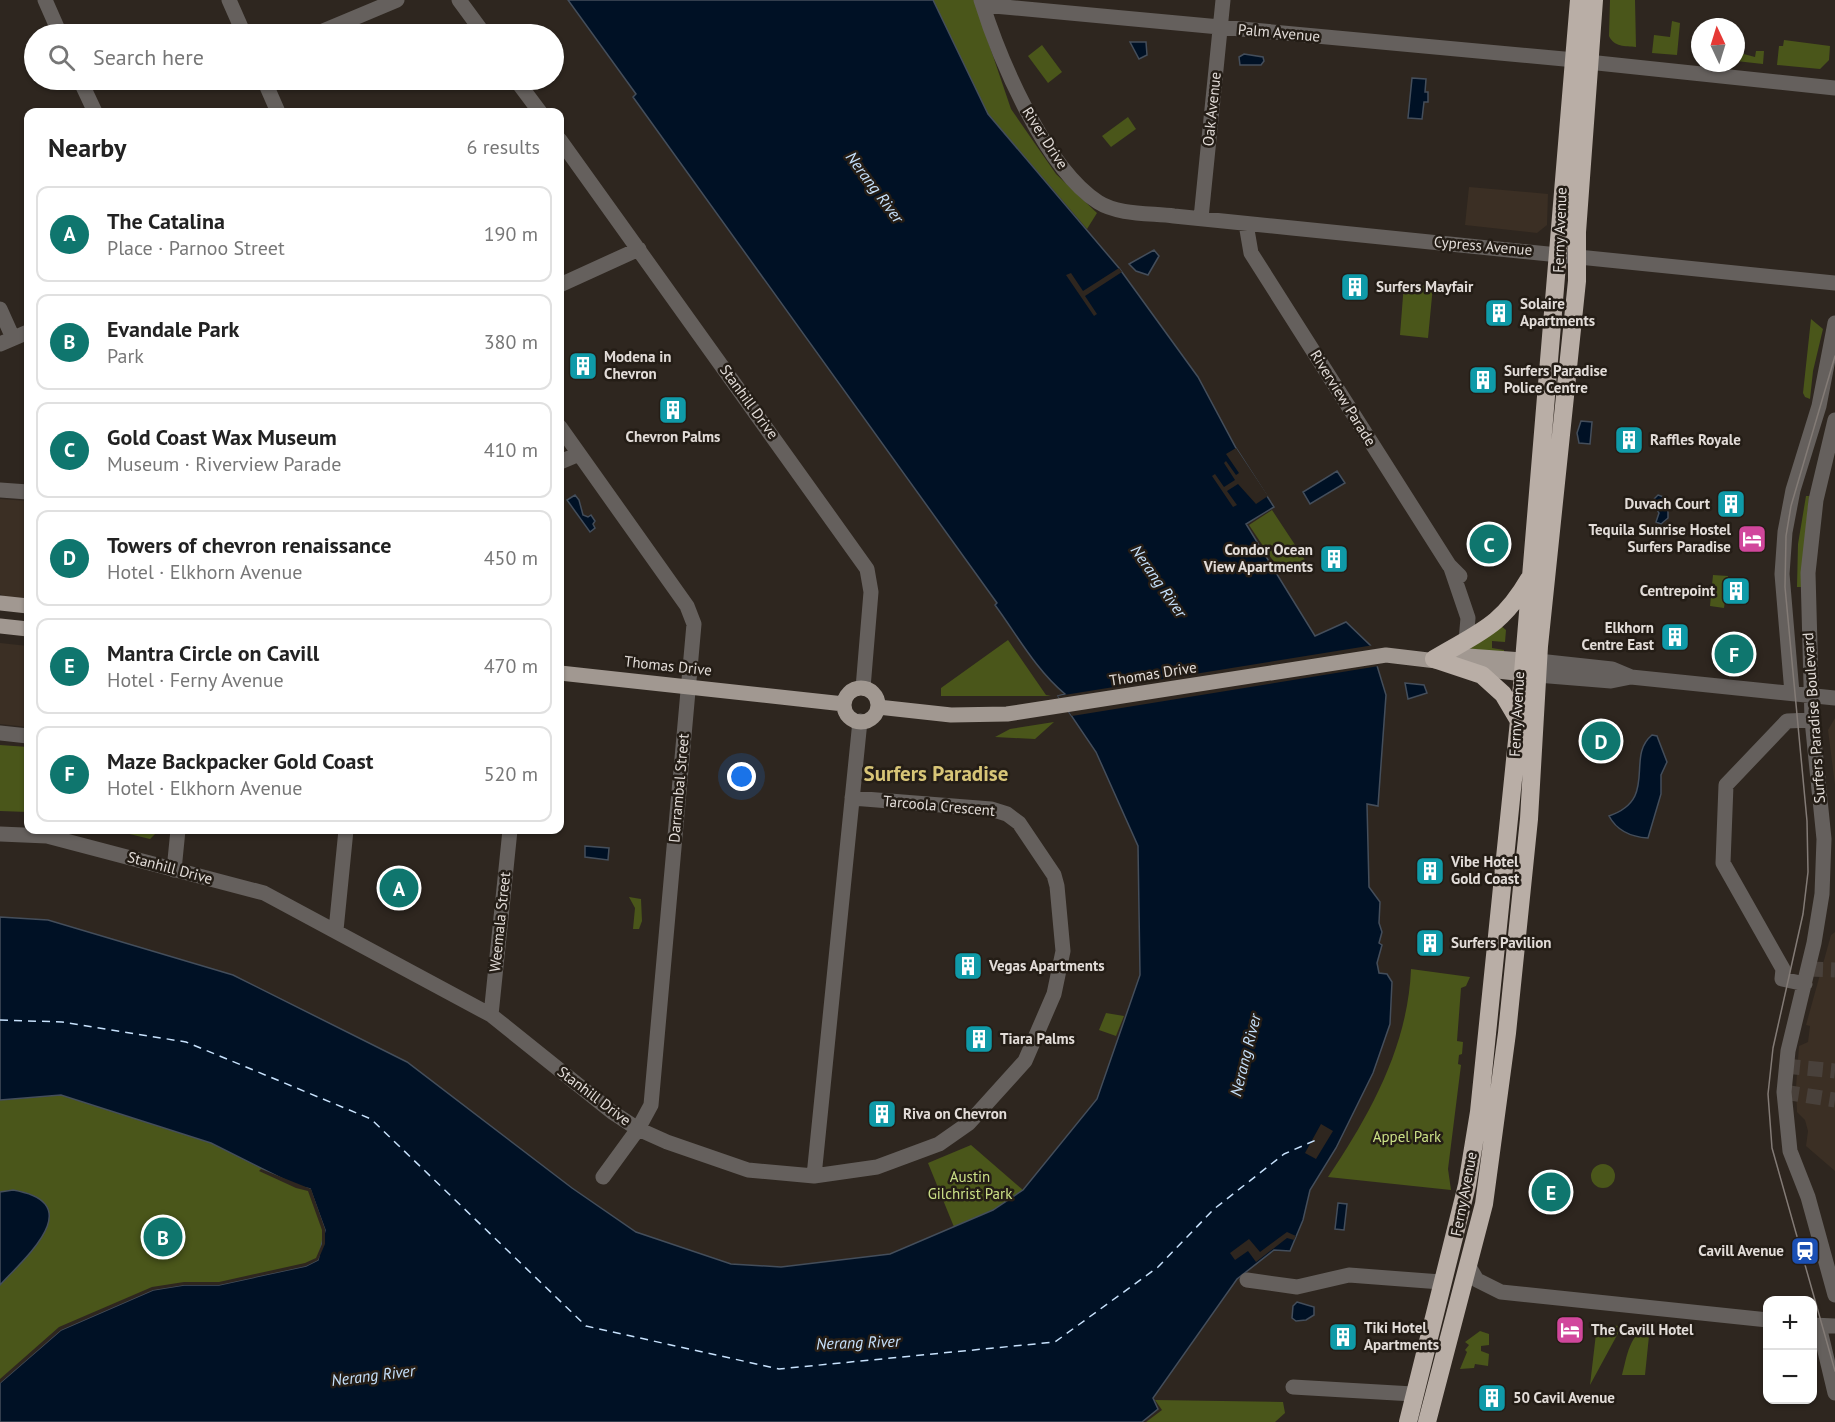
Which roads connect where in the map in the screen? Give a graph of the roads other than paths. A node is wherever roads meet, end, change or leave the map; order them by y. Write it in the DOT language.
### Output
graph roads {
  1 [pos="45,0"];
  2 [pos="229,0"];
  3 [pos="398,0"];
  4 [pos="459,0"];
  5 [pos="1223,0"];
  6 [pos="1580,0"];
  7 [pos="1594,0"];
  8 [pos="982,3"];
  9 [pos="56,24"];
  10 [pos="240,24"];
  11 [pos="340,24"];
  12 [pos="477,24"];
  13 [pos="1220,27"];
  14 [pos="1581,61"];
  15 [pos="1835,88"];
  16 [pos="84,90"];
  17 [pos="268,90"];
  18 [pos="522,90"];
  19 [pos="92,108"];
  20 [pos="276,108"];
  21 [pos="534,108"];
  22 [pos="564,146"];
  23 [pos="1201,218"];
  24 [pos="1246,224"];
  25 [pos="639,249"];
  26 [pos="1558,253"];
  27 [pos="1577,256"];
  28 [pos="564,283"];
  29 [pos="1835,283"];
  30 [pos="0,309"];
  31 [pos="1835,323"];
  32 [pos="24,334"];
  33 [pos="7,341"];
  34 [pos="1834,424"];
  35 [pos="564,433"];
  36 [pos="579,454"];
  37 [pos="564,460"];
  38 [pos="0,490"];
  39 [pos="24,492"];
  40 [pos="1531,574"];
  41 [pos="0,603"];
  42 [pos="24,606"];
  43 [pos="0,626"];
  44 [pos="24,629"];
  45 [pos="1466,641"];
  46 [pos="1434,659"];
  47 [pos="1531,668"];
  48 [pos="564,673"];
  49 [pos="689,685"];
  50 [pos="863,688"];
  51 [pos="1792,693"];
  52 [pos="1811,695"];
  53 [pos="1835,698"];
  54 [pos="844,704"];
  55 [pos="878,707"];
  56 [pos="1812,720"];
  57 [pos="1519,721"];
  58 [pos="860,722"];
  59 [pos="0,733"];
  60 [pos="24,736"];
  61 [pos="852,798"];
  62 [pos="1529,819"];
  63 [pos="0,834"];
  64 [pos="178,834"];
  65 [pos="346,834"];
  66 [pos="510,834"];
  67 [pos="174,870"];
  68 [pos="336,930"];
  69 [pos="1498,931"];
  70 [pos="1805,984"];
  71 [pos="490,1015"];
  72 [pos="638,1129"];
  73 [pos="814,1176"];
  74 [pos="603,1177"];
  75 [pos="1468,1264"];
  76 [pos="1247,1280"];
  77 [pos="1441,1282"];
  78 [pos="1835,1294"];
  79 [pos="1763,1320"];
  80 [pos="1817,1325"];
  81 [pos="1835,1326"];
  82 [pos="1817,1329"];
  83 [pos="1293,1387"];
  84 [pos="1835,1393"];
  85 [pos="1413,1394"];
  86 [pos="1408,1422"];
  87 [pos="1427,1422"];
  1 -- 9 [label="street"];
  2 -- 10 [label="street"];
  3 -- 11 [label="street"];
  4 -- 12 [label="street"];
  5 -- 13 [label="street, Oak Avenue"];
  6 -- 14 [label="highway, Ferny Avenue"];
  7 -- 14 [label="highway, Ferny Avenue"];
  8 -- 13 [label="street, Palm Avenue"];
  8 -- 23 [label="street, River Drive"];
  13 -- 14 [label="street, Palm Avenue"];
  13 -- 23 [label="street, Oak Avenue"];
  14 -- 15 [label="street, Palm Avenue"];
  14 -- 26 [label="highway, Ferny Avenue"];
  14 -- 27 [label="highway, Ferny Avenue"];
  16 -- 19 [label="street"];
  17 -- 20 [label="street"];
  18 -- 21 [label="street"];
  22 -- 25 [label="street, Stanhill Drive"];
  23 -- 24 [label="street, Cypress Avenue"];
  24 -- 26 [label="street, Cypress Avenue"];
  24 -- 45 [label="street, Riverview Parade"];
  25 -- 28 [label="street"];
  25 -- 50 [label="street, Stanhill Drive"];
  26 -- 27 [label="street, Cypress Avenue"];
  26 -- 40 [label="highway, Ferny Avenue"];
  27 -- 29 [label="street, Cypress Avenue"];
  27 -- 47 [label="highway, Ferny Avenue"];
  30 -- 33 [label="street"];
  31 -- 51 [label="street, Surfers Paradise Boulevard"];
  32 -- 33 [label="street"];
  34 -- 52 [label="street, Surfers Paradise Boulevard"];
  35 -- 36 [label="street, Darrambal Street"];
  36 -- 37 [label="street"];
  36 -- 49 [label="street, Darrambal Street"];
  38 -- 39 [label="street"];
  40 -- 45 [label="highway"];
  40 -- 47 [label="highway, Ferny Avenue"];
  41 -- 42 [label="main road"];
  43 -- 44 [label="main road"];
  45 -- 46 [label="highway"];
  46 -- 47 [label="main road, Thomas Drive"];
  46 -- 55 [label="main road, Thomas Drive"];
  46 -- 57 [label="highway"];
  47 -- 51 [label="street"];
  47 -- 57 [label="highway, Ferny Avenue"];
  47 -- 62 [label="highway, Ferny Avenue"];
  48 -- 49 [label="main road, Thomas Drive"];
  49 -- 54 [label="main road, Thomas Drive"];
  49 -- 72 [label="street, Darrambal Street"];
  50 -- 54 [label="main road"];
  50 -- 55 [label="main road"];
  51 -- 52 [label="street"];
  52 -- 53 [label="street"];
  52 -- 56 [label="street, Surfers Paradise Boulevard"];
  54 -- 58 [label="main road"];
  55 -- 58 [label="main road"];
  56 -- 70 [label="street, Surfers Paradise Boulevard"];
  56 -- 70 [label="street"];
  57 -- 69 [label="highway, Ferny Avenue"];
  58 -- 61 [label="street"];
  59 -- 60 [label="street"];
  61 -- 73 [label="street"];
  61 -- 73 [label="street, Tarcoola Crescent"];
  62 -- 69 [label="highway"];
  62 -- 75 [label="highway, Ferny Avenue"];
  63 -- 67 [label="street, Stanhill Drive"];
  64 -- 67 [label="street"];
  65 -- 68 [label="street"];
  66 -- 71 [label="street, Weemala Street"];
  67 -- 68 [label="street, Stanhill Drive"];
  68 -- 71 [label="street, Stanhill Drive"];
  69 -- 77 [label="highway, Ferny Avenue"];
  70 -- 78 [label="street, Surfers Paradise Boulevard"];
  71 -- 72 [label="street, Stanhill Drive"];
  72 -- 73 [label="street, Stanhill Drive"];
  72 -- 74 [label="street, Darrambal Street"];
  75 -- 79 [label="street"];
  75 -- 87 [label="highway, Ferny Avenue"];
  76 -- 77 [label="street"];
  77 -- 85 [label="highway, Ferny Avenue"];
  80 -- 81 [label="street"];
  82 -- 84 [label="street"];
  83 -- 85 [label="street"];
  85 -- 86 [label="highway, Ferny Avenue"];
}
